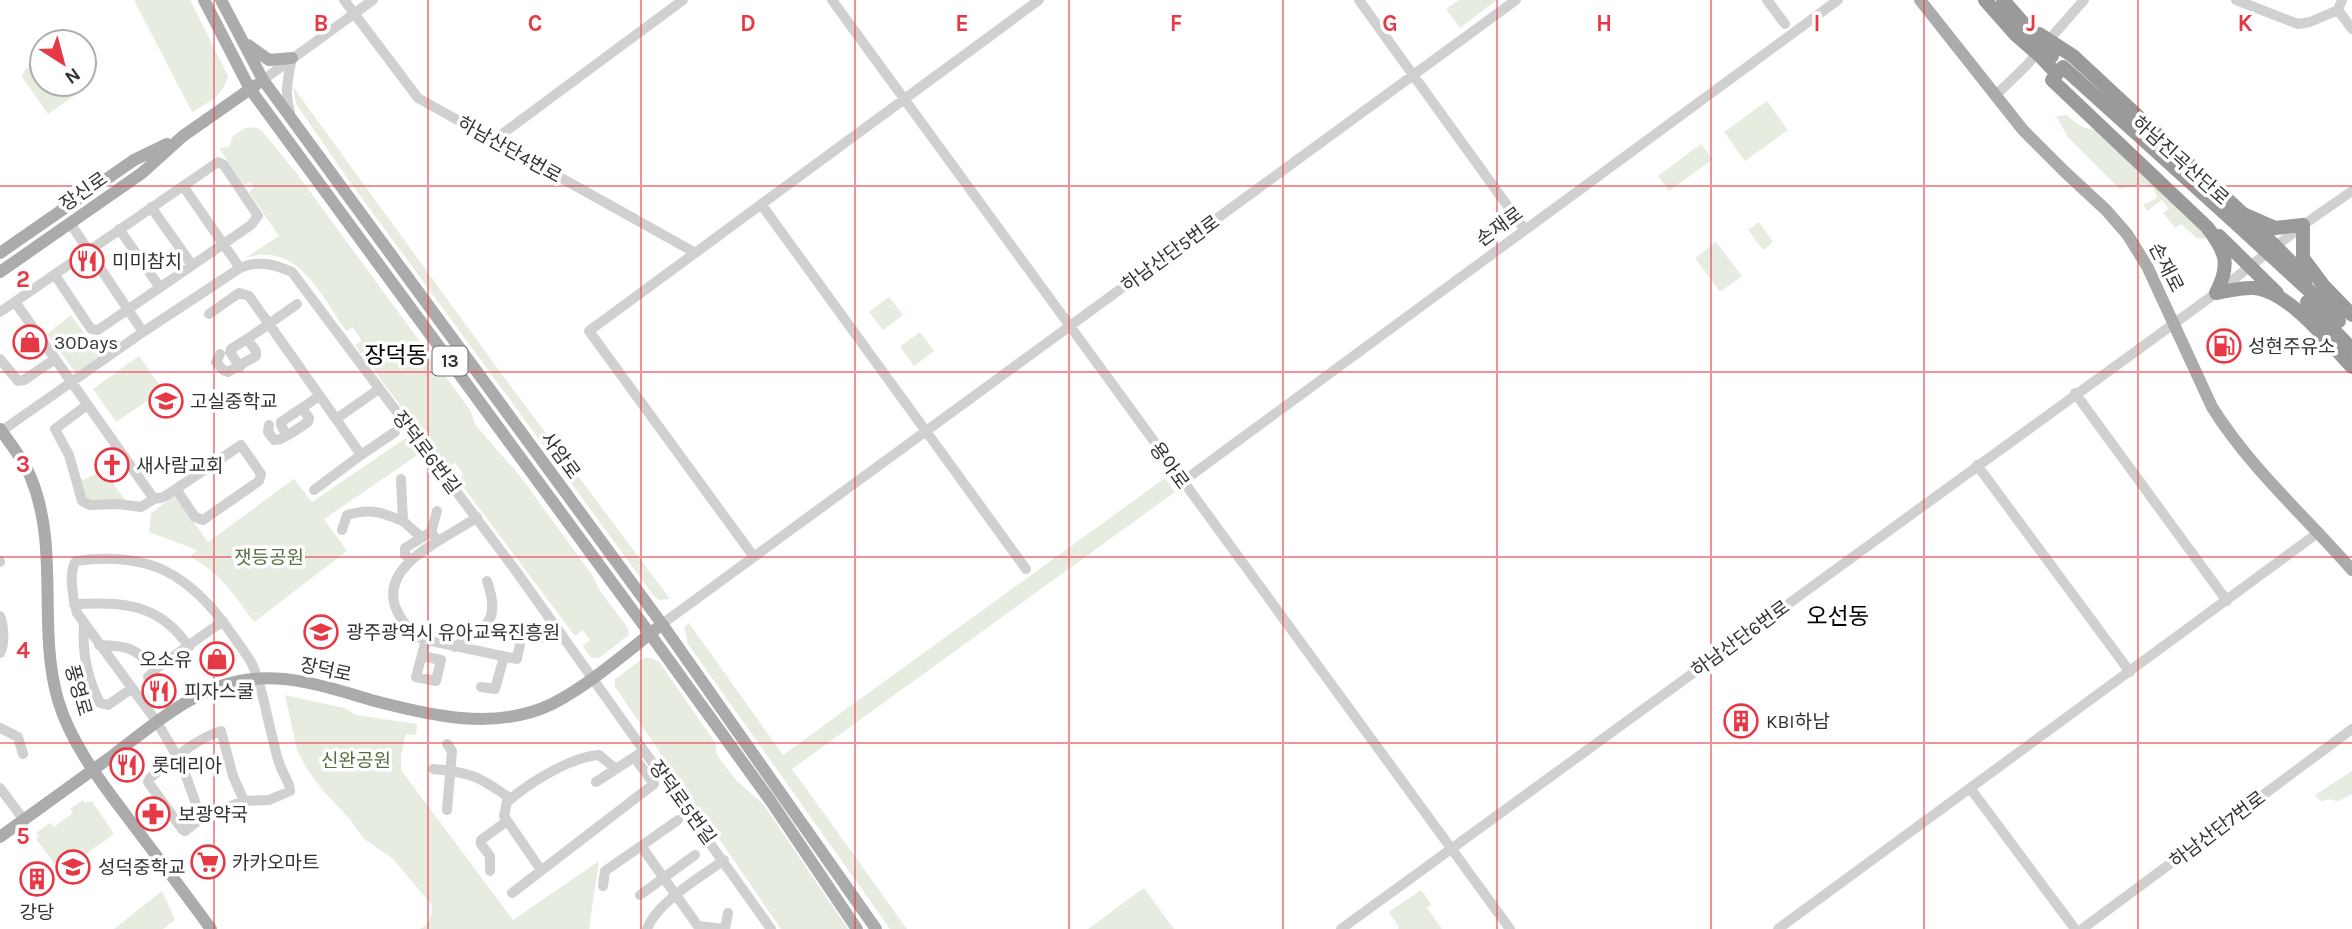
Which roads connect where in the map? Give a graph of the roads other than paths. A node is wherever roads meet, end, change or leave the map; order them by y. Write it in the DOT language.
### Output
graph roads {
  1 [pos="204,0"];
  2 [pos="221,0"];
  3 [pos="344,0"];
  4 [pos="373,0"];
  5 [pos="683,0"];
  6 [pos="832,0"];
  7 [pos="1039,0"];
  8 [pos="1359,0"];
  9 [pos="1516,0"];
  10 [pos="1767,0"];
  11 [pos="1838,0"];
  12 [pos="1920,0"];
  13 [pos="1985,0"];
  14 [pos="2003,0"];
  15 [pos="2084,0"];
  16 [pos="2236,0"];
  17 [pos="2340,5"];
  18 [pos="354,14"];
  19 [pos="1785,24"];
  20 [pos="2352,29"];
  21 [pos="2021,30"];
  22 [pos="242,39"];
  23 [pos="292,58"];
  24 [pos="2062,69"];
  25 [pos="1413,75"];
  26 [pos="263,80"];
  27 [pos="250,89"];
  28 [pos="1995,96"];
  29 [pos="904,99"];
  30 [pos="293,122"];
  31 [pos="183,136"];
  32 [pos="494,140"];
  33 [pos="183,186"];
  34 [pos="2352,191"];
  35 [pos="761,204"];
  36 [pos="150,207"];
  37 [pos="2232,219"];
  38 [pos="70,223"];
  39 [pos="2303,225"];
  40 [pos="2207,227"];
  41 [pos="119,229"];
  42 [pos="1525,230"];
  43 [pos="223,243"];
  44 [pos="2275,247"];
  45 [pos="89,251"];
  46 [pos="694,252"];
  47 [pos="0,253"];
  48 [pos="192,265"];
  49 [pos="2249,266"];
  50 [pos="240,268"];
  51 [pos="0,272"];
  52 [pos="55,275"];
  53 [pos="159,286"];
  54 [pos="2216,293"];
  55 [pos="2315,295"];
  56 [pos="15,302"];
  57 [pos="2286,302"];
  58 [pos="297,304"];
  59 [pos="127,310"];
  60 [pos="0,312"];
  61 [pos="209,314"];
  62 [pos="2352,315"];
  63 [pos="2173,322"];
  64 [pos="269,324"];
  65 [pos="1070,326"];
  66 [pos="143,332"];
  67 [pos="2352,334"];
  68 [pos="247,339"];
  69 [pos="2352,349"];
  70 [pos="219,354"];
  71 [pos="0,359"];
  72 [pos="55,359"];
  73 [pos="240,366"];
  74 [pos="2352,367"];
  75 [pos="72,383"];
  76 [pos="379,389"];
  77 [pos="2075,393"];
  78 [pos="319,396"];
  79 [pos="87,405"];
  80 [pos="302,408"];
  81 [pos="336,419"];
  82 [pos="269,425"];
  83 [pos="926,430"];
  84 [pos="1,431"];
  85 [pos="395,432"];
  86 [pos="288,435"];
  87 [pos="361,455"];
  88 [pos="1977,465"];
  89 [pos="401,479"];
  90 [pos="1182,482"];
  91 [pos="176,489"];
  92 [pos="314,490"];
  93 [pos="153,499"];
  94 [pos="437,511"];
  95 [pos="477,517"];
  96 [pos="403,521"];
  97 [pos="342,530"];
  98 [pos="432,532"];
  99 [pos="2319,532"];
  100 [pos="421,537"];
  101 [pos="438,542"];
  102 [pos="754,557"];
  103 [pos="411,560"];
  104 [pos="1026,569"];
  105 [pos="2352,570"];
  106 [pos="486,581"];
  107 [pos="2227,601"];
  108 [pos="75,604"];
  109 [pos="0,616"];
  110 [pos="223,621"];
  111 [pos="662,624"];
  112 [pos="84,625"];
  113 [pos="650,634"];
  114 [pos="545,638"];
  115 [pos="426,640"];
  116 [pos="99,645"];
  117 [pos="189,647"];
  118 [pos="454,647"];
  119 [pos="0,653"];
  120 [pos="422,656"];
  121 [pos="504,657"];
  122 [pos="157,668"];
  123 [pos="2130,671"];
  124 [pos="148,677"];
  125 [pos="593,677"];
  126 [pos="257,680"];
  127 [pos="481,687"];
  128 [pos="131,689"];
  129 [pos="157,722"];
  130 [pos="0,728"];
  131 [pos="2352,729"];
  132 [pos="447,744"];
  133 [pos="645,750"];
  134 [pos="23,754"];
  135 [pos="177,756"];
  136 [pos="634,757"];
  137 [pos="93,769"];
  138 [pos="433,769"];
  139 [pos="616,769"];
  140 [pos="451,771"];
  141 [pos="596,782"];
  142 [pos="0,788"];
  143 [pos="1970,788"];
  144 [pos="511,799"];
  145 [pos="244,801"];
  146 [pos="447,810"];
  147 [pos="203,817"];
  148 [pos="24,820"];
  149 [pos="678,820"];
  150 [pos="508,821"];
  151 [pos="0,837"];
  152 [pos="641,846"];
  153 [pos="1451,849"];
  154 [pos="695,855"];
  155 [pos="724,860"];
  156 [pos="541,870"];
  157 [pos="490,871"];
  158 [pos="663,878"];
  159 [pos="603,886"];
  160 [pos="512,893"];
  161 [pos="640,895"];
  162 [pos="676,896"];
  163 [pos="729,913"];
  164 [pos="211,929"];
  165 [pos="647,929"];
  166 [pos="771,929"];
  167 [pos="857,929"];
  168 [pos="876,929"];
  169 [pos="1341,929"];
  170 [pos="1510,929"];
  171 [pos="1778,929"];
  172 [pos="2076,929"];
  173 [pos="2082,929"];
  1 -- 27 [label="main road, 사암로 / 13"];
  2 -- 22 [label="main road, 사암로 / 13"];
  3 -- 18 [label="street, 하남산단4번로"];
  4 -- 18 [label="street"];
  5 -- 32 [label="street"];
  6 -- 29 [label="street, 용아로"];
  7 -- 29 [label="street"];
  8 -- 25 [label="street"];
  9 -- 25 [label="street, 하남산단5번로"];
  10 -- 19 [label="street"];
  11 -- 42 [label="street, 손재로"];
  12 -- 28 [label="main road, 손재로"];
  13 -- 21 [label="highway, 하남진곡산단로, bridge"];
  14 -- 21 [label="highway, 하남진곡산단로, bridge"];
  15 -- 28 [label="street"];
  16 -- 17 [label="street"];
  17 -- 20 [label="street"];
  18 -- 23 [label="street"];
  18 -- 32 [label="street, 하남산단4번로"];
  21 -- 24 [label="highway, 하남진곡산단로, bridge"];
  22 -- 23 [label="main road"];
  22 -- 26 [label="main road, 사암로 / 13"];
  23 -- 26 [label="street"];
  23 -- 30 [label="street"];
  24 -- 37 [label="highway, 하남진곡산단로"];
  24 -- 40 [label="highway"];
  25 -- 42 [label="street"];
  25 -- 65 [label="street, 하남산단5번로"];
  26 -- 27 [label="main road, 장신로"];
  26 -- 30 [label="main road, 사암로 / 13"];
  27 -- 31 [label="main road, 장신로"];
  27 -- 113 [label="main road, 사암로 / 13"];
  28 -- 63 [label="main road, 손재로"];
  29 -- 35 [label="street"];
  29 -- 65 [label="street, 용아로"];
  30 -- 111 [label="main road, 사암로 / 13"];
  31 -- 38 [label="main road, 장신로"];
  31 -- 47 [label="main road, 장신로"];
  32 -- 46 [label="street, 하남산단4번로"];
  33 -- 36 [label="street"];
  33 -- 43 [label="street"];
  33 -- 43 [label="street"];
  34 -- 39 [label="street, 하남산단6번로"];
  35 -- 46 [label="street"];
  35 -- 83 [label="street"];
  36 -- 41 [label="street"];
  36 -- 48 [label="street"];
  37 -- 39 [label="highway"];
  37 -- 44 [label="highway"];
  37 -- 55 [label="highway, 하남진곡산단로, bridge"];
  38 -- 45 [label="street"];
  38 -- 51 [label="main road, 장신로"];
  39 -- 44 [label="street, 하남산단6번로"];
  39 -- 55 [label="highway"];
  40 -- 49 [label="highway"];
  40 -- 54 [label="highway"];
  41 -- 45 [label="street"];
  41 -- 53 [label="street"];
  42 -- 90 [label="street, 손재로"];
  43 -- 48 [label="street"];
  43 -- 50 [label="street"];
  44 -- 49 [label="street, 하남산단6번로"];
  44 -- 55 [label="highway"];
  45 -- 52 [label="street"];
  45 -- 59 [label="street"];
  46 -- 102 [label="street"];
  48 -- 53 [label="street"];
  49 -- 54 [label="street, 하남산단6번로"];
  49 -- 57 [label="highway"];
  50 -- 66 [label="street"];
  50 -- 76 [label="street, 장덕로6번길"];
  52 -- 56 [label="street"];
  52 -- 59 [label="street"];
  53 -- 59 [label="street"];
  54 -- 57 [label="highway"];
  54 -- 63 [label="street, 하남산단6번로"];
  55 -- 62 [label="highway"];
  55 -- 67 [label="highway, 하남진곡산단로"];
  55 -- 69 [label="highway, 하남진곡산단로"];
  56 -- 60 [label="street"];
  56 -- 72 [label="street"];
  57 -- 74 [label="highway"];
  58 -- 64 [label="street"];
  59 -- 66 [label="street"];
  61 -- 64 [label="street"];
  63 -- 77 [label="street, 하남산단6번로"];
  63 -- 99 [label="main road, 손재로"];
  64 -- 68 [label="street"];
  64 -- 78 [label="street"];
  65 -- 83 [label="street, 하남산단5번로"];
  65 -- 90 [label="street, 용아로"];
  66 -- 75 [label="street"];
  68 -- 73 [label="street"];
  68 -- 73 [label="street"];
  70 -- 73 [label="street"];
  71 -- 72 [label="street"];
  72 -- 75 [label="street"];
  75 -- 79 [label="street"];
  75 -- 84 [label="street"];
  76 -- 81 [label="street"];
  76 -- 95 [label="street, 장덕로6번길"];
  77 -- 88 [label="street, 하남산단6번로"];
  77 -- 107 [label="street"];
  78 -- 80 [label="street"];
  78 -- 81 [label="street"];
  79 -- 93 [label="street"];
  79 -- 93 [label="street"];
  80 -- 86 [label="street"];
  80 -- 86 [label="street"];
  81 -- 87 [label="street"];
  82 -- 86 [label="street"];
  83 -- 102 [label="street, 하남산단5번로"];
  83 -- 104 [label="street"];
  84 -- 137 [label="main road, 풍영로"];
  85 -- 87 [label="street"];
  87 -- 92 [label="street"];
  88 -- 123 [label="street"];
  88 -- 153 [label="street, 하남산단6번로"];
  89 -- 96 [label="street"];
  90 -- 153 [label="street, 용아로"];
  91 -- 91 [label="street"];
  91 -- 93 [label="street"];
  94 -- 98 [label="street"];
  95 -- 101 [label="street"];
  95 -- 125 [label="street, 장덕로6번길"];
  96 -- 97 [label="street"];
  96 -- 100 [label="street"];
  98 -- 100 [label="street"];
  98 -- 101 [label="street"];
  99 -- 105 [label="main road, 손재로"];
  99 -- 107 [label="street"];
  100 -- 103 [label="street"];
  101 -- 103 [label="street"];
  102 -- 111 [label="street, 하남산단5번로"];
  103 -- 115 [label="street"];
  106 -- 118 [label="street"];
  107 -- 123 [label="street"];
  108 -- 110 [label="street"];
  108 -- 112 [label="street"];
  108 -- 117 [label="street"];
  109 -- 119 [label="street"];
  110 -- 117 [label="street"];
  110 -- 126 [label="street"];
  111 -- 113 [label="main road, 장덕로"];
  111 -- 168 [label="main road, 사암로 / 13"];
  112 -- 116 [label="street"];
  112 -- 128 [label="street"];
  113 -- 125 [label="main road, 장덕로"];
  113 -- 167 [label="main road, 사암로 / 13"];
  114 -- 121 [label="street"];
  115 -- 118 [label="street"];
  115 -- 120 [label="street"];
  116 -- 122 [label="street"];
  116 -- 128 [label="street"];
  117 -- 122 [label="street"];
  118 -- 121 [label="street"];
  121 -- 127 [label="street"];
  122 -- 124 [label="street"];
  123 -- 143 [label="street"];
  125 -- 126 [label="main road, 장덕로"];
  125 -- 133 [label="street, 장덕로5번길"];
  126 -- 129 [label="main road, 장덕로"];
  126 -- 145 [label="street"];
  128 -- 129 [label="street"];
  129 -- 135 [label="street"];
  129 -- 137 [label="main road, 장덕로"];
  130 -- 134 [label="street"];
  131 -- 173 [label="street, 하남산단7번로"];
  132 -- 140 [label="street"];
  133 -- 136 [label="street"];
  133 -- 155 [label="street, 장덕로5번길"];
  135 -- 145 [label="street"];
  135 -- 147 [label="street"];
  135 -- 147 [label="street"];
  136 -- 139 [label="street"];
  136 -- 156 [label="street"];
  137 -- 148 [label="main road, 장덕로"];
  137 -- 164 [label="main road, 풍영로"];
  138 -- 140 [label="street"];
  139 -- 141 [label="street"];
  139 -- 144 [label="street"];
  140 -- 144 [label="street"];
  140 -- 146 [label="street"];
  142 -- 148 [label="street"];
  143 -- 171 [label="street"];
  143 -- 172 [label="street"];
  144 -- 150 [label="street"];
  145 -- 147 [label="street"];
  148 -- 151 [label="main road, 장덕로"];
  149 -- 152 [label="street"];
  150 -- 156 [label="street"];
  150 -- 157 [label="street"];
  152 -- 158 [label="street"];
  152 -- 159 [label="street"];
  153 -- 169 [label="street, 하남산단6번로"];
  153 -- 170 [label="street, 용아로"];
  154 -- 158 [label="street"];
  155 -- 162 [label="street"];
  155 -- 166 [label="street, 장덕로5번길"];
  156 -- 160 [label="street"];
  158 -- 161 [label="street"];
  158 -- 162 [label="street"];
  162 -- 163 [label="street"];
  162 -- 165 [label="street"];
}
